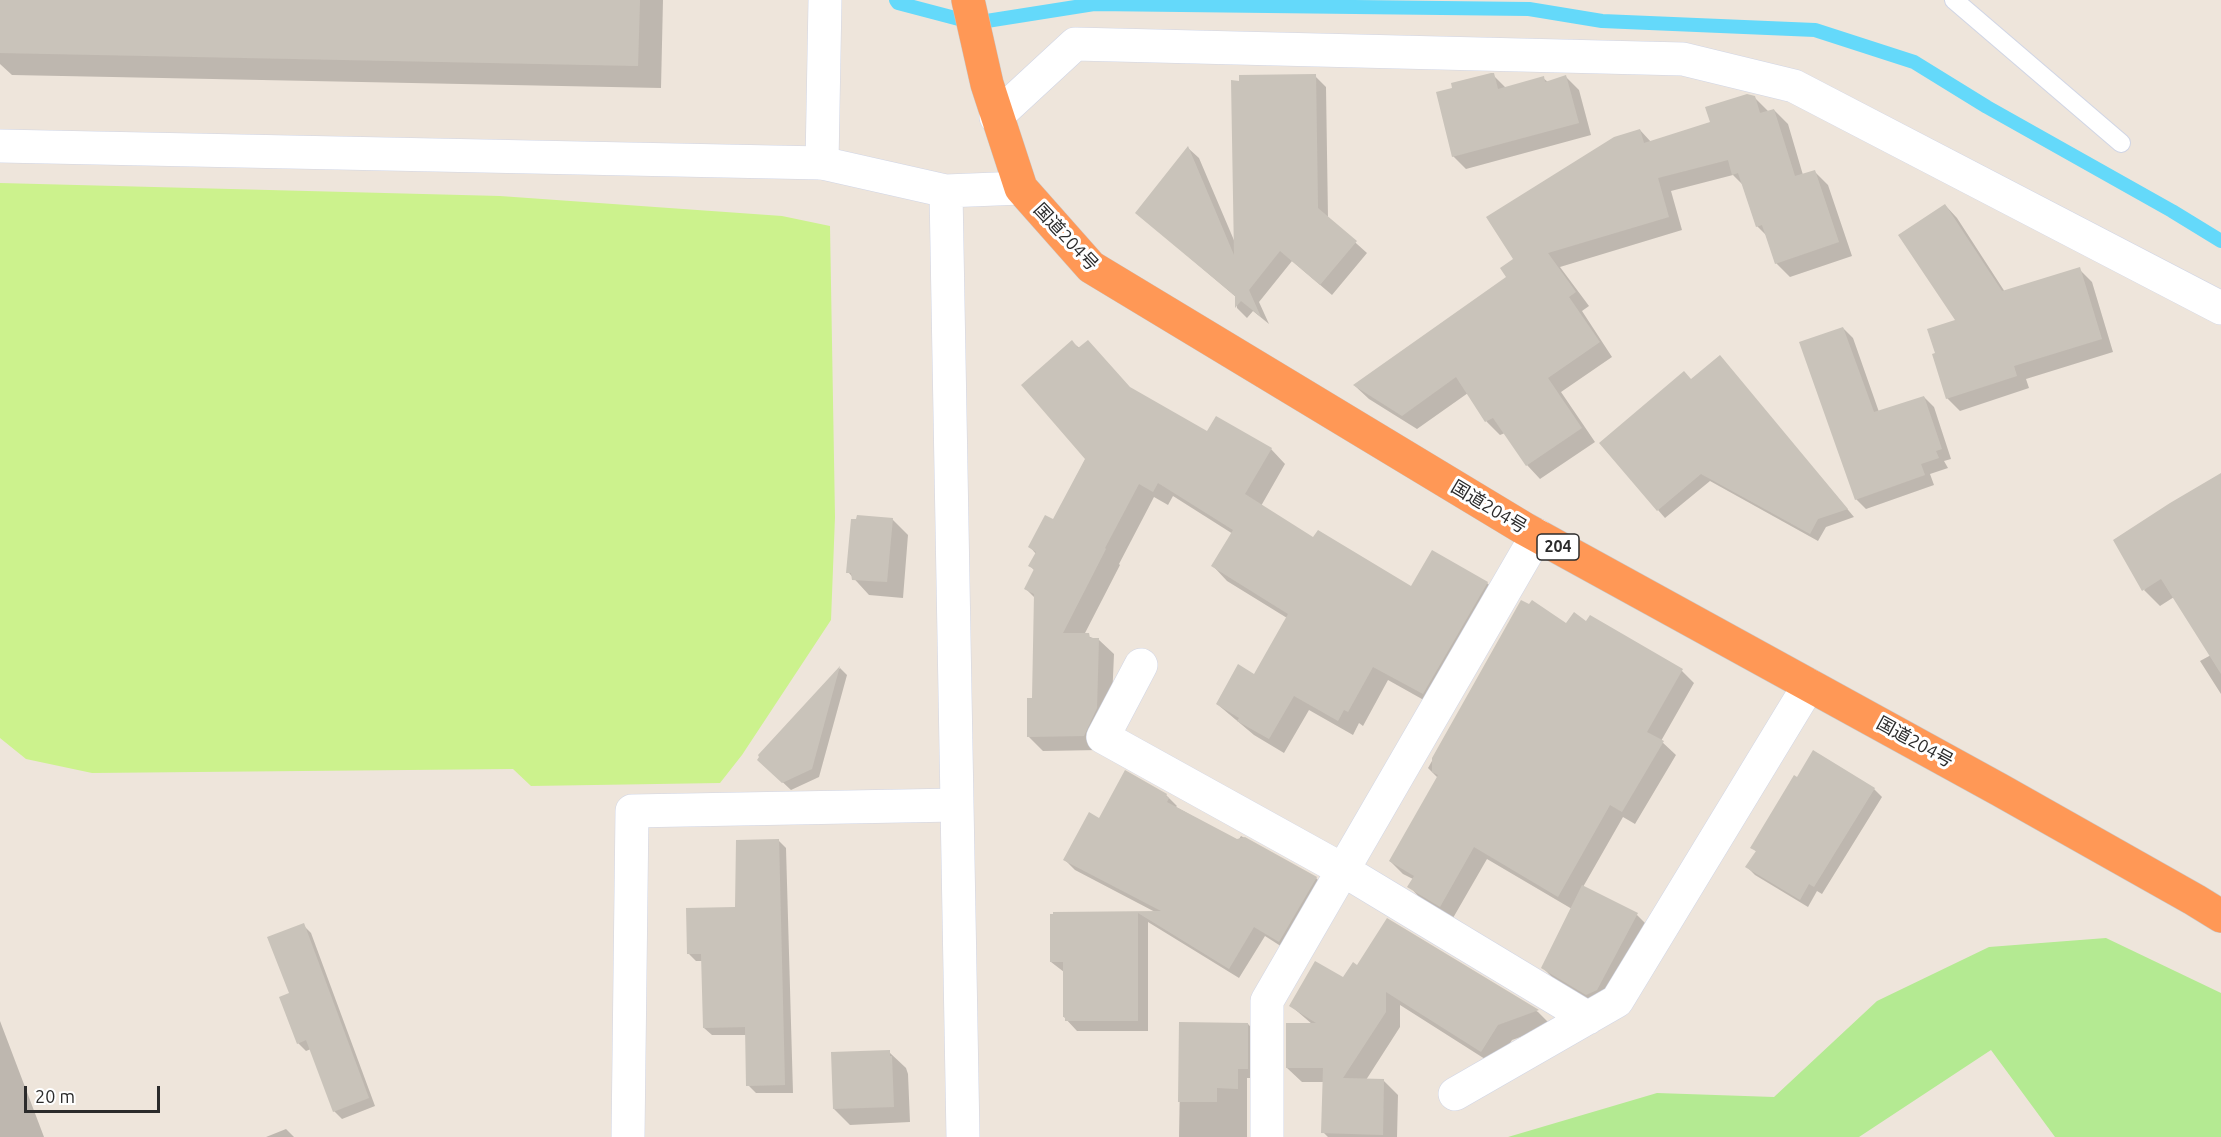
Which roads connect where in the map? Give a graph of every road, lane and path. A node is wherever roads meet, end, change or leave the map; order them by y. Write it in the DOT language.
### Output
graph roads {
  1 [pos="825,0"];
  2 [pos="968,0"];
  3 [pos="1954,0"];
  4 [pos="996,117"];
  5 [pos="2121,143"];
  6 [pos="0,146"];
  7 [pos="822,163"];
  8 [pos="1021,188"];
  9 [pos="946,191"];
  10 [pos="2221,308"];
  11 [pos="1537,535"];
  12 [pos="1141,665"];
  13 [pos="1809,685"];
  14 [pos="956,805"];
  15 [pos="1343,870"];
  16 [pos="2221,916"];
  17 [pos="1588,1018"];
  18 [pos="1455,1095"];
  19 [pos="628,1137"];
  20 [pos="963,1137"];
  21 [pos="1267,1137"];
  1 -- 7 [label="street"];
  2 -- 4 [label="highway, 国道204号 / 204"];
  3 -- 5 [label="lane"];
  4 -- 8 [label="highway, 国道204号 / 204"];
  4 -- 10 [label="street"];
  6 -- 7 [label="street"];
  7 -- 9 [label="street"];
  8 -- 9 [label="street"];
  8 -- 11 [label="highway, 国道204号 / 204"];
  9 -- 14 [label="street"];
  11 -- 13 [label="highway, 国道204号 / 204"];
  11 -- 15 [label="street"];
  12 -- 15 [label="street"];
  13 -- 16 [label="highway, 国道204号 / 204"];
  13 -- 17 [label="street"];
  14 -- 19 [label="street"];
  14 -- 20 [label="street"];
  15 -- 17 [label="street"];
  15 -- 21 [label="street"];
  17 -- 18 [label="street"];
}
